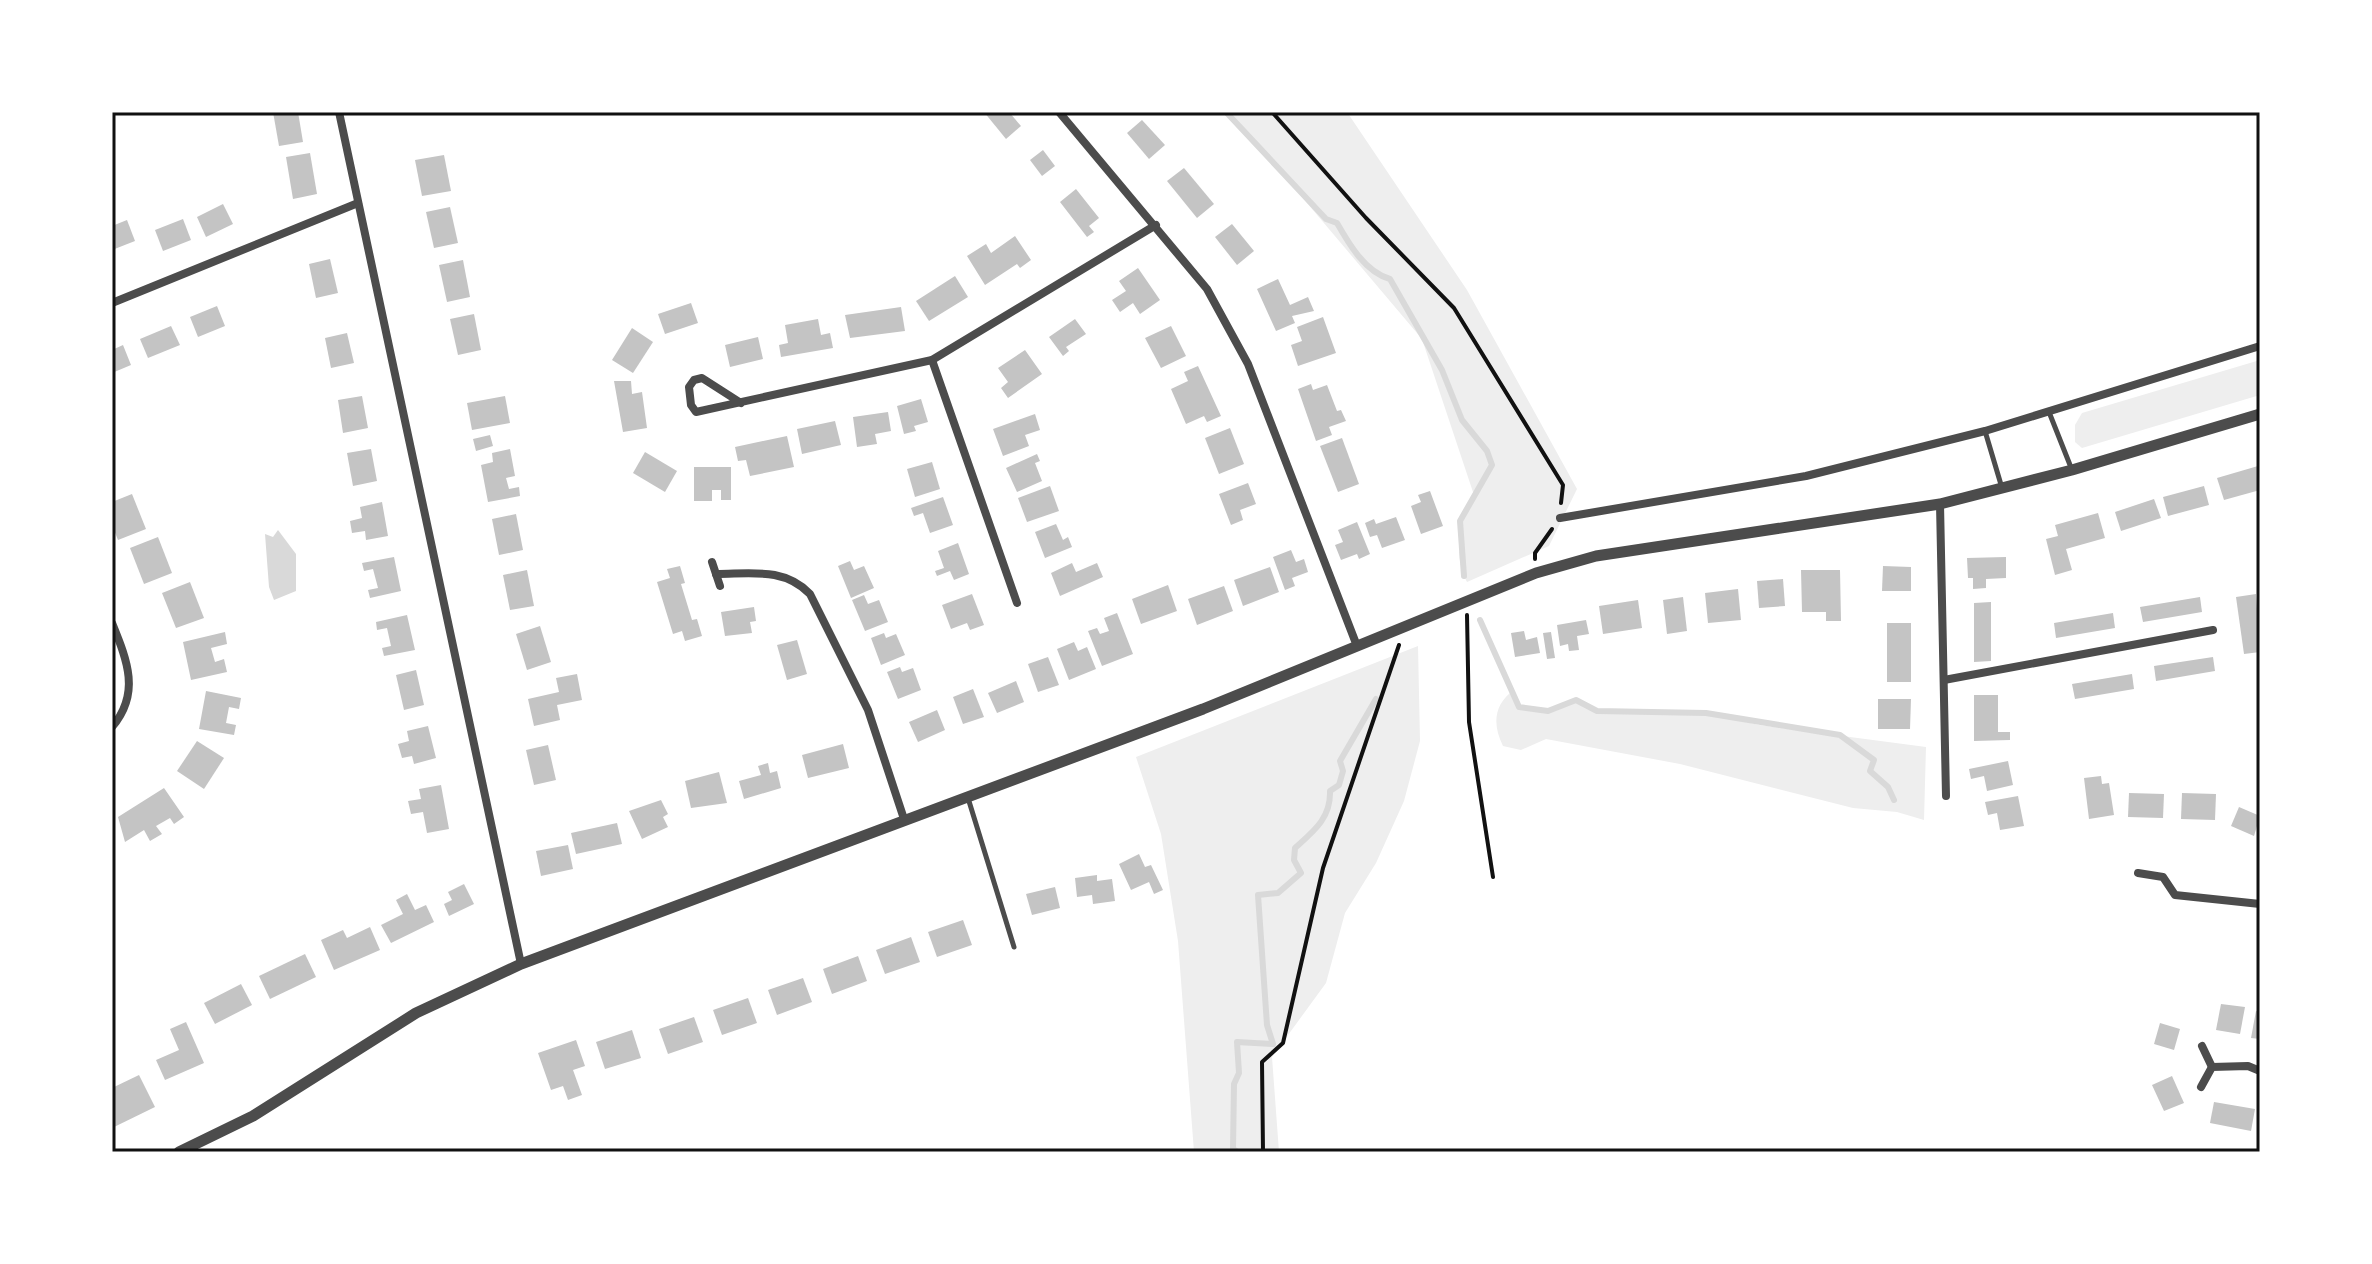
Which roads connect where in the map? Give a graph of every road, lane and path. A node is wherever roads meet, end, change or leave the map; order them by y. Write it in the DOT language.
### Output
graph roads {
  1 [pos="339,112"];
  2 [pos="1059,112"];
  3 [pos="1272,112"];
  4 [pos="358,203"];
  5 [pos="1156,225"];
  6 [pos="112,303"];
  7 [pos="2260,346"];
  8 [pos="932,360"];
  9 [pos="741,403"];
  10 [pos="2049,412"];
  11 [pos="2260,414"];
  12 [pos="1985,431"];
  13 [pos="2072,470"];
  14 [pos="2002,489"];
  15 [pos="1940,504"];
  16 [pos="1560,518"];
  17 [pos="712,562"];
  18 [pos="1536,573"];
  19 [pos="716,574"];
  20 [pos="720,586"];
  21 [pos="1468,601"];
  22 [pos="1017,603"];
  23 [pos="112,623"];
  24 [pos="1402,627"];
  25 [pos="2213,630"];
  26 [pos="1357,646"];
  27 [pos="1944,680"];
  28 [pos="112,727"];
  29 [pos="1946,796"];
  30 [pos="968,797"];
  31 [pos="904,819"];
  32 [pos="2138,873"];
  33 [pos="1493,877"];
  34 [pos="2260,904"];
  35 [pos="1014,947"];
  36 [pos="521,964"];
  37 [pos="2202,1046"];
  38 [pos="2212,1067"];
  39 [pos="2260,1071"];
  40 [pos="2201,1087"];
  41 [pos="179,1152"];
  42 [pos="1263,1152"];
  1 -- 4 [label="street"];
  2 -- 5 [label="street"];
  3 -- 16 [label="path"];
  4 -- 6 [label="street"];
  4 -- 36 [label="street"];
  5 -- 8 [label="street"];
  5 -- 26 [label="street"];
  7 -- 10 [label="street"];
  8 -- 9 [label="street"];
  8 -- 22 [label="street"];
  9 -- 9 [label="street"];
  10 -- 12 [label="street"];
  10 -- 13 [label="lane"];
  11 -- 13 [label="street"];
  12 -- 14 [label="lane"];
  12 -- 16 [label="street"];
  13 -- 14 [label="street"];
  14 -- 15 [label="street"];
  15 -- 18 [label="street"];
  15 -- 27 [label="street"];
  16 -- 18 [label="path"];
  17 -- 19 [label="street"];
  18 -- 21 [label="street"];
  19 -- 20 [label="street"];
  19 -- 31 [label="street"];
  21 -- 24 [label="street"];
  21 -- 33 [label="path"];
  23 -- 28 [label="street"];
  24 -- 26 [label="street"];
  24 -- 42 [label="path"];
  25 -- 27 [label="street"];
  26 -- 30 [label="street"];
  27 -- 29 [label="street"];
  30 -- 31 [label="street"];
  30 -- 35 [label="lane"];
  31 -- 36 [label="street"];
  32 -- 34 [label="street"];
  36 -- 41 [label="street"];
  37 -- 38 [label="street"];
  38 -- 39 [label="street"];
  38 -- 40 [label="street"];
}
